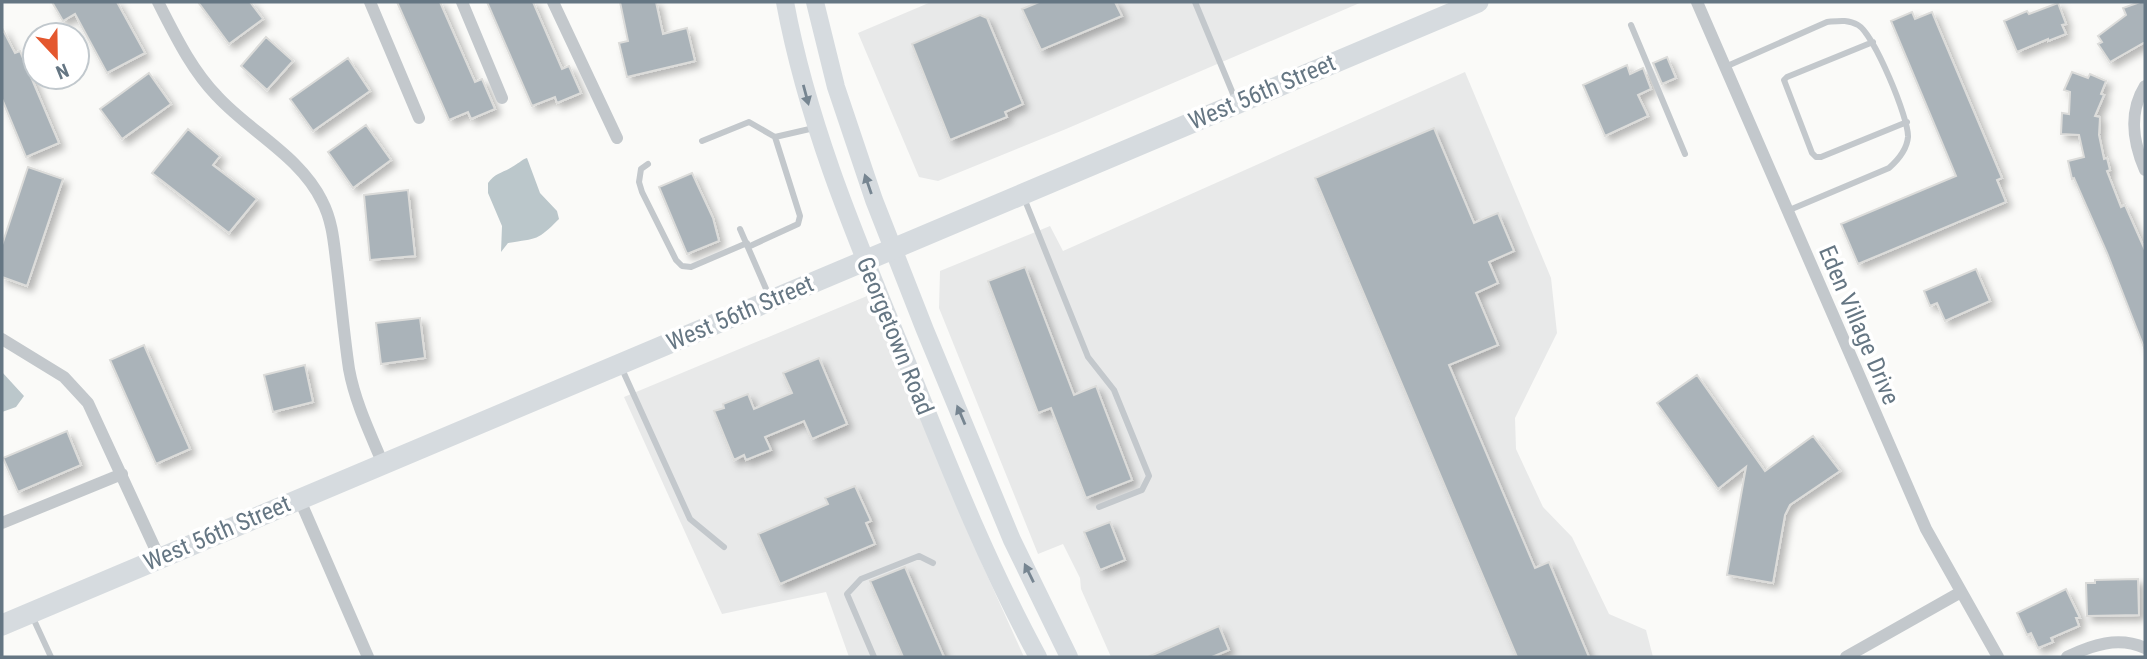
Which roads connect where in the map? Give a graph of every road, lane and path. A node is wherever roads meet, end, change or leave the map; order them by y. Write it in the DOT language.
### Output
graph roads {
  1 [pos="158,2"];
  2 [pos="370,2"];
  3 [pos="462,2"];
  4 [pos="553,2"];
  5 [pos="785,2"];
  6 [pos="816,2"];
  7 [pos="1195,2"];
  8 [pos="1478,2"];
  9 [pos="1697,2"];
  10 [pos="1631,25"];
  11 [pos="1873,42"];
  12 [pos="1725,67"];
  13 [pos="2145,86"];
  14 [pos="502,98"];
  15 [pos="1237,102"];
  16 [pos="419,118"];
  17 [pos="1907,122"];
  18 [pos="816,127"];
  19 [pos="775,137"];
  20 [pos="617,138"];
  21 [pos="702,141"];
  22 [pos="1685,154"];
  23 [pos="648,164"];
  24 [pos="2145,170"];
  25 [pos="1022,193"];
  26 [pos="1787,211"];
  27 [pos="740,229"];
  28 [pos="747,245"];
  29 [pos="892,248"];
  30 [pos="864,260"];
  31 [pos="771,299"];
  32 [pos="2,339"];
  33 [pos="619,364"];
  34 [pos="383,464"];
  35 [pos="122,474"];
  36 [pos="299,498"];
  37 [pos="1099,507"];
  38 [pos="2,523"];
  39 [pos="724,547"];
  40 [pos="159,557"];
  41 [pos="933,563"];
  42 [pos="1961,592"];
  43 [pos="30,613"];
  44 [pos="2,625"];
  45 [pos="2145,648"];
  46 [pos="51,657"];
  47 [pos="368,657"];
  48 [pos="874,657"];
  49 [pos="1038,657"];
  50 [pos="1069,657"];
  51 [pos="1846,657"];
  52 [pos="1998,657"];
  53 [pos="2067,657"];
  1 -- 34 [label="street"];
  2 -- 16 [label="street"];
  3 -- 14 [label="street"];
  4 -- 20 [label="street"];
  5 -- 18 [label="main road, Georgetown Road, one-way"];
  29 -- 6 [label="main road, Georgetown Road, one-way"];
  7 -- 15 [label="lane"];
  8 -- 15 [label="main road, West 56th Street"];
  9 -- 12 [label="street, Eden Village Drive"];
  10 -- 22 [label="lane"];
  11 -- 12 [label="lane"];
  11 -- 17 [label="lane"];
  11 -- 17 [label="lane"];
  12 -- 26 [label="street, Eden Village Drive"];
  13 -- 24 [label="street"];
  15 -- 25 [label="main road, West 56th Street"];
  17 -- 26 [label="lane"];
  18 -- 19 [label="lane"];
  18 -- 30 [label="main road, Georgetown Road"];
  19 -- 21 [label="lane"];
  19 -- 28 [label="lane"];
  23 -- 28 [label="lane"];
  25 -- 29 [label="main road, West 56th Street"];
  25 -- 37 [label="lane"];
  26 -- 42 [label="street, Eden Village Drive"];
  27 -- 28 [label="lane"];
  28 -- 31 [label="lane"];
  29 -- 30 [label="main road, West 56th Street"];
  50 -- 29 [label="main road, Georgetown Road, one-way"];
  30 -- 31 [label="main road, West 56th Street"];
  30 -- 49 [label="main road, Georgetown Road"];
  31 -- 33 [label="main road, West 56th Street"];
  32 -- 35 [label="street"];
  33 -- 34 [label="main road, West 56th Street"];
  33 -- 39 [label="lane"];
  34 -- 36 [label="main road, West 56th Street"];
  35 -- 38 [label="street"];
  35 -- 40 [label="street"];
  36 -- 40 [label="main road, West 56th Street"];
  36 -- 47 [label="street"];
  40 -- 43 [label="main road, West 56th Street"];
  41 -- 48 [label="lane"];
  42 -- 51 [label="street"];
  42 -- 52 [label="street, Eden Village Drive"];
  43 -- 44 [label="main road, West 56th Street"];
  43 -- 46 [label="lane"];
  45 -- 53 [label="street"];
}
